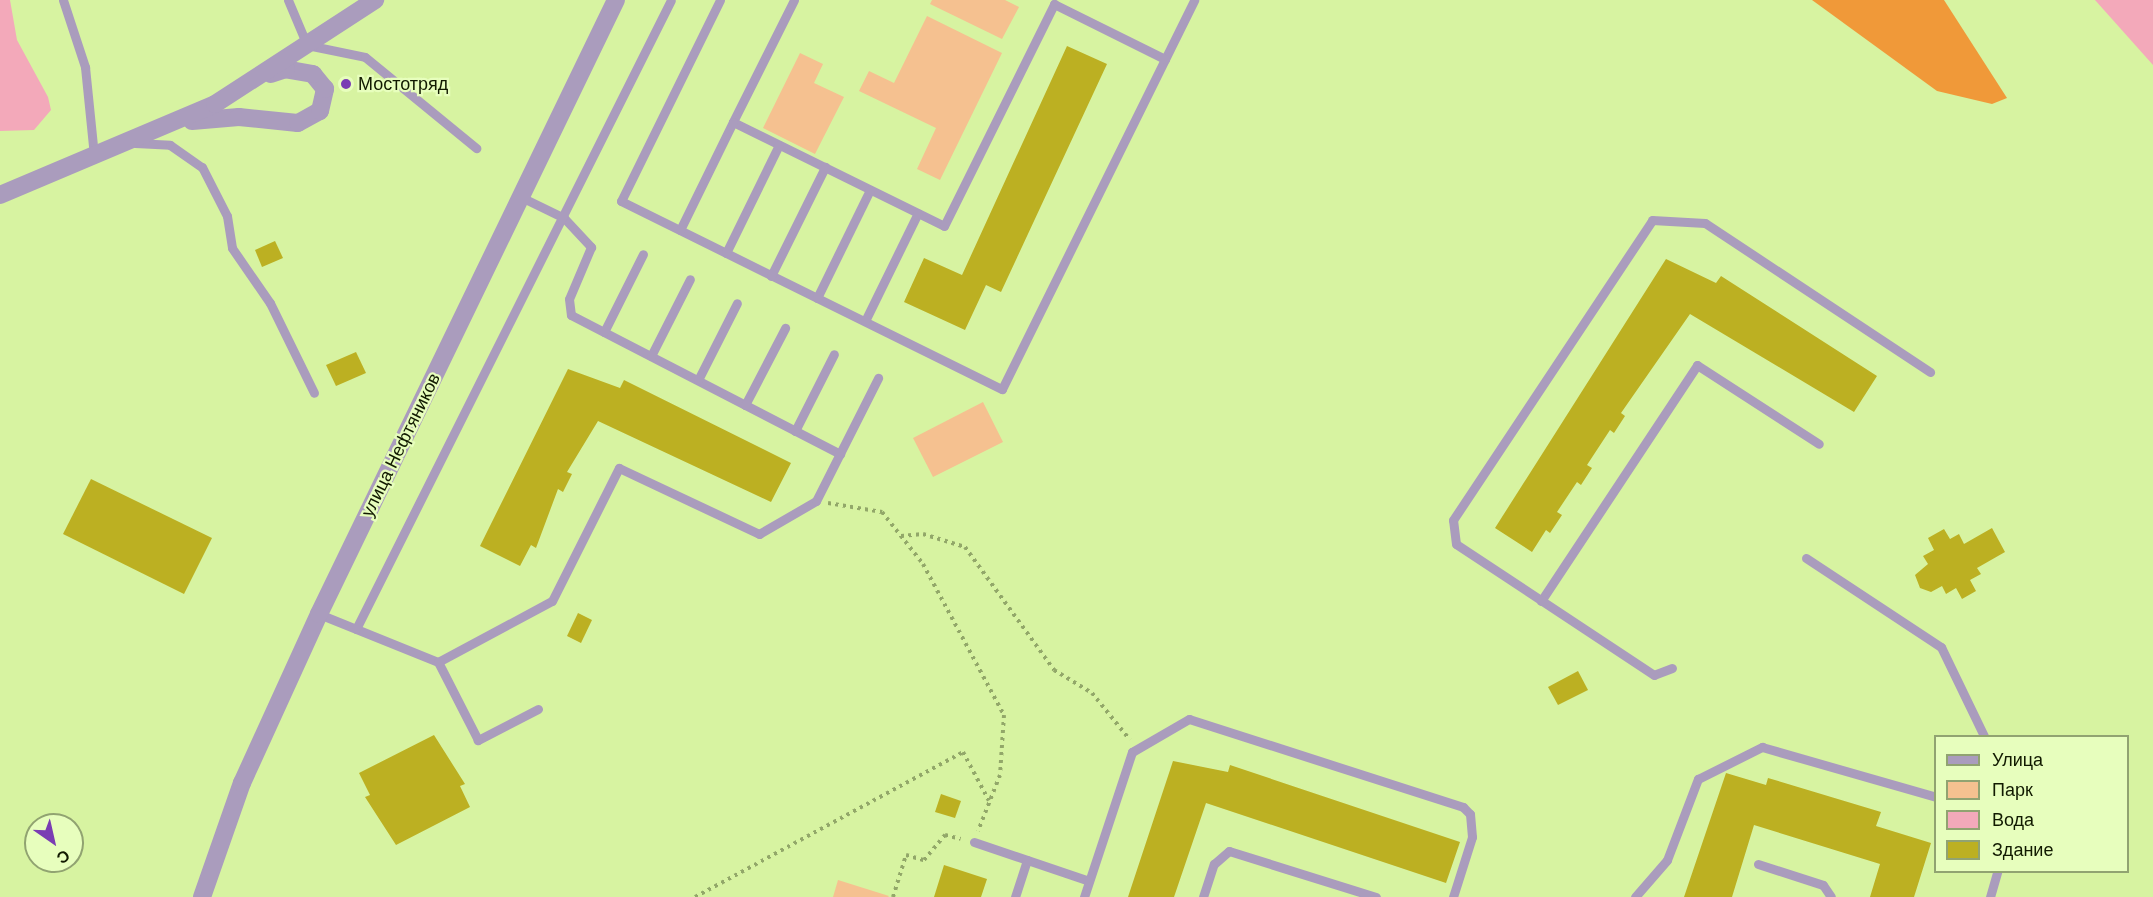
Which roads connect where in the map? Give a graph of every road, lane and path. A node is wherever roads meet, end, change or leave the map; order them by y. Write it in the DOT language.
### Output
graph roads {
  1 [pos="63,0"];
  2 [pos="288,0"];
  3 [pos="375,0"];
  4 [pos="616,0"];
  5 [pos="671,0"];
  6 [pos="720,0"];
  7 [pos="794,0"];
  8 [pos="1194,0"];
  9 [pos="307,45"];
  10 [pos="1165,59"];
  11 [pos="257,78"];
  12 [pos="733,122"];
  13 [pos="173,124"];
  14 [pos="123,144"];
  15 [pos="779,145"];
  16 [pos="476,148"];
  17 [pos="94,156"];
  18 [pos="825,167"];
  19 [pos="870,190"];
  20 [pos="0,195"];
  21 [pos="521,197"];
  22 [pos="918,213"];
  23 [pos="564,218"];
  24 [pos="680,230"];
  25 [pos="726,253"];
  26 [pos="643,254"];
  27 [pos="771,276"];
  28 [pos="690,279"];
  29 [pos="817,298"];
  30 [pos="737,303"];
  31 [pos="865,321"];
  32 [pos="784,328"];
  33 [pos="604,332"];
  34 [pos="834,354"];
  35 [pos="651,356"];
  36 [pos="1930,372"];
  37 [pos="878,378"];
  38 [pos="698,380"];
  39 [pos="314,393"];
  40 [pos="745,405"];
  41 [pos="795,430"];
  42 [pos="1819,444"];
  43 [pos="840,454"];
  44 [pos="816,501"];
  45 [pos="901,536"];
  46 [pos="1806,558"];
  47 [pos="1541,601"];
  48 [pos="319,614"];
  49 [pos="356,629"];
  50 [pos="438,662"];
  51 [pos="1672,668"];
  52 [pos="538,709"];
  53 [pos="1984,735"];
  54 [pos="1136,747"];
  55 [pos="1934,797"];
  56 [pos="989,801"];
  57 [pos="945,835"];
  58 [pos="974,842"];
  59 [pos="1027,860"];
  60 [pos="1758,864"];
  61 [pos="1997,873"];
  62 [pos="1089,881"];
  63 [pos="202,897"];
  64 [pos="695,897"];
  65 [pos="893,897"];
  66 [pos="1015,897"];
  67 [pos="1084,897"];
  68 [pos="1203,897"];
  69 [pos="1376,897"];
  70 [pos="1453,897"];
  71 [pos="1635,897"];
  72 [pos="1831,897"];
  73 [pos="1990,897"];
  1 -- 17 [label="lane"];
  2 -- 9 [label="lane"];
  3 -- 9 [label="street"];
  4 -- 21 [label="street, улица Нефтяников"];
  5 -- 23 [label="lane"];
  6 -- 24 [label="lane"];
  7 -- 12 [label="lane"];
  8 -- 10 [label="lane"];
  9 -- 11 [label="street"];
  9 -- 16 [label="lane"];
  10 -- 22 [label="lane"];
  10 -- 31 [label="lane"];
  11 -- 13 [label="street"];
  11 -- 13 [label="street"];
  12 -- 15 [label="lane"];
  12 -- 24 [label="lane"];
  13 -- 14 [label="street"];
  14 -- 17 [label="street"];
  14 -- 39 [label="lane"];
  15 -- 18 [label="lane"];
  15 -- 25 [label="lane"];
  17 -- 20 [label="street"];
  18 -- 19 [label="lane"];
  18 -- 27 [label="lane"];
  19 -- 22 [label="lane"];
  19 -- 29 [label="lane"];
  21 -- 23 [label="lane"];
  21 -- 48 [label="street, улица Нефтяников"];
  22 -- 31 [label="lane"];
  23 -- 33 [label="lane"];
  23 -- 49 [label="lane"];
  24 -- 25 [label="lane"];
  25 -- 27 [label="lane"];
  26 -- 33 [label="lane"];
  27 -- 29 [label="lane"];
  28 -- 35 [label="lane"];
  29 -- 31 [label="lane"];
  30 -- 38 [label="lane"];
  32 -- 40 [label="lane"];
  33 -- 35 [label="lane"];
  34 -- 41 [label="lane"];
  35 -- 38 [label="lane"];
  36 -- 47 [label="lane"];
  37 -- 43 [label="lane"];
  38 -- 40 [label="lane"];
  40 -- 41 [label="lane"];
  41 -- 43 [label="lane"];
  42 -- 47 [label="lane"];
  43 -- 44 [label="lane"];
  44 -- 45 [label="path"];
  44 -- 50 [label="lane"];
  45 -- 54 [label="path"];
  45 -- 56 [label="path"];
  46 -- 53 [label="lane"];
  47 -- 51 [label="lane"];
  48 -- 49 [label="lane"];
  48 -- 63 [label="street, улица Нефтяников"];
  49 -- 50 [label="lane"];
  50 -- 52 [label="lane"];
  54 -- 62 [label="lane"];
  54 -- 70 [label="lane"];
  55 -- 71 [label="lane"];
  56 -- 58 [label="path"];
  56 -- 64 [label="path"];
  57 -- 65 [label="path"];
  58 -- 59 [label="lane"];
  59 -- 62 [label="lane"];
  59 -- 66 [label="lane"];
  60 -- 72 [label="lane"];
  61 -- 73 [label="lane"];
  62 -- 67 [label="lane"];
  68 -- 69 [label="lane"];
}
